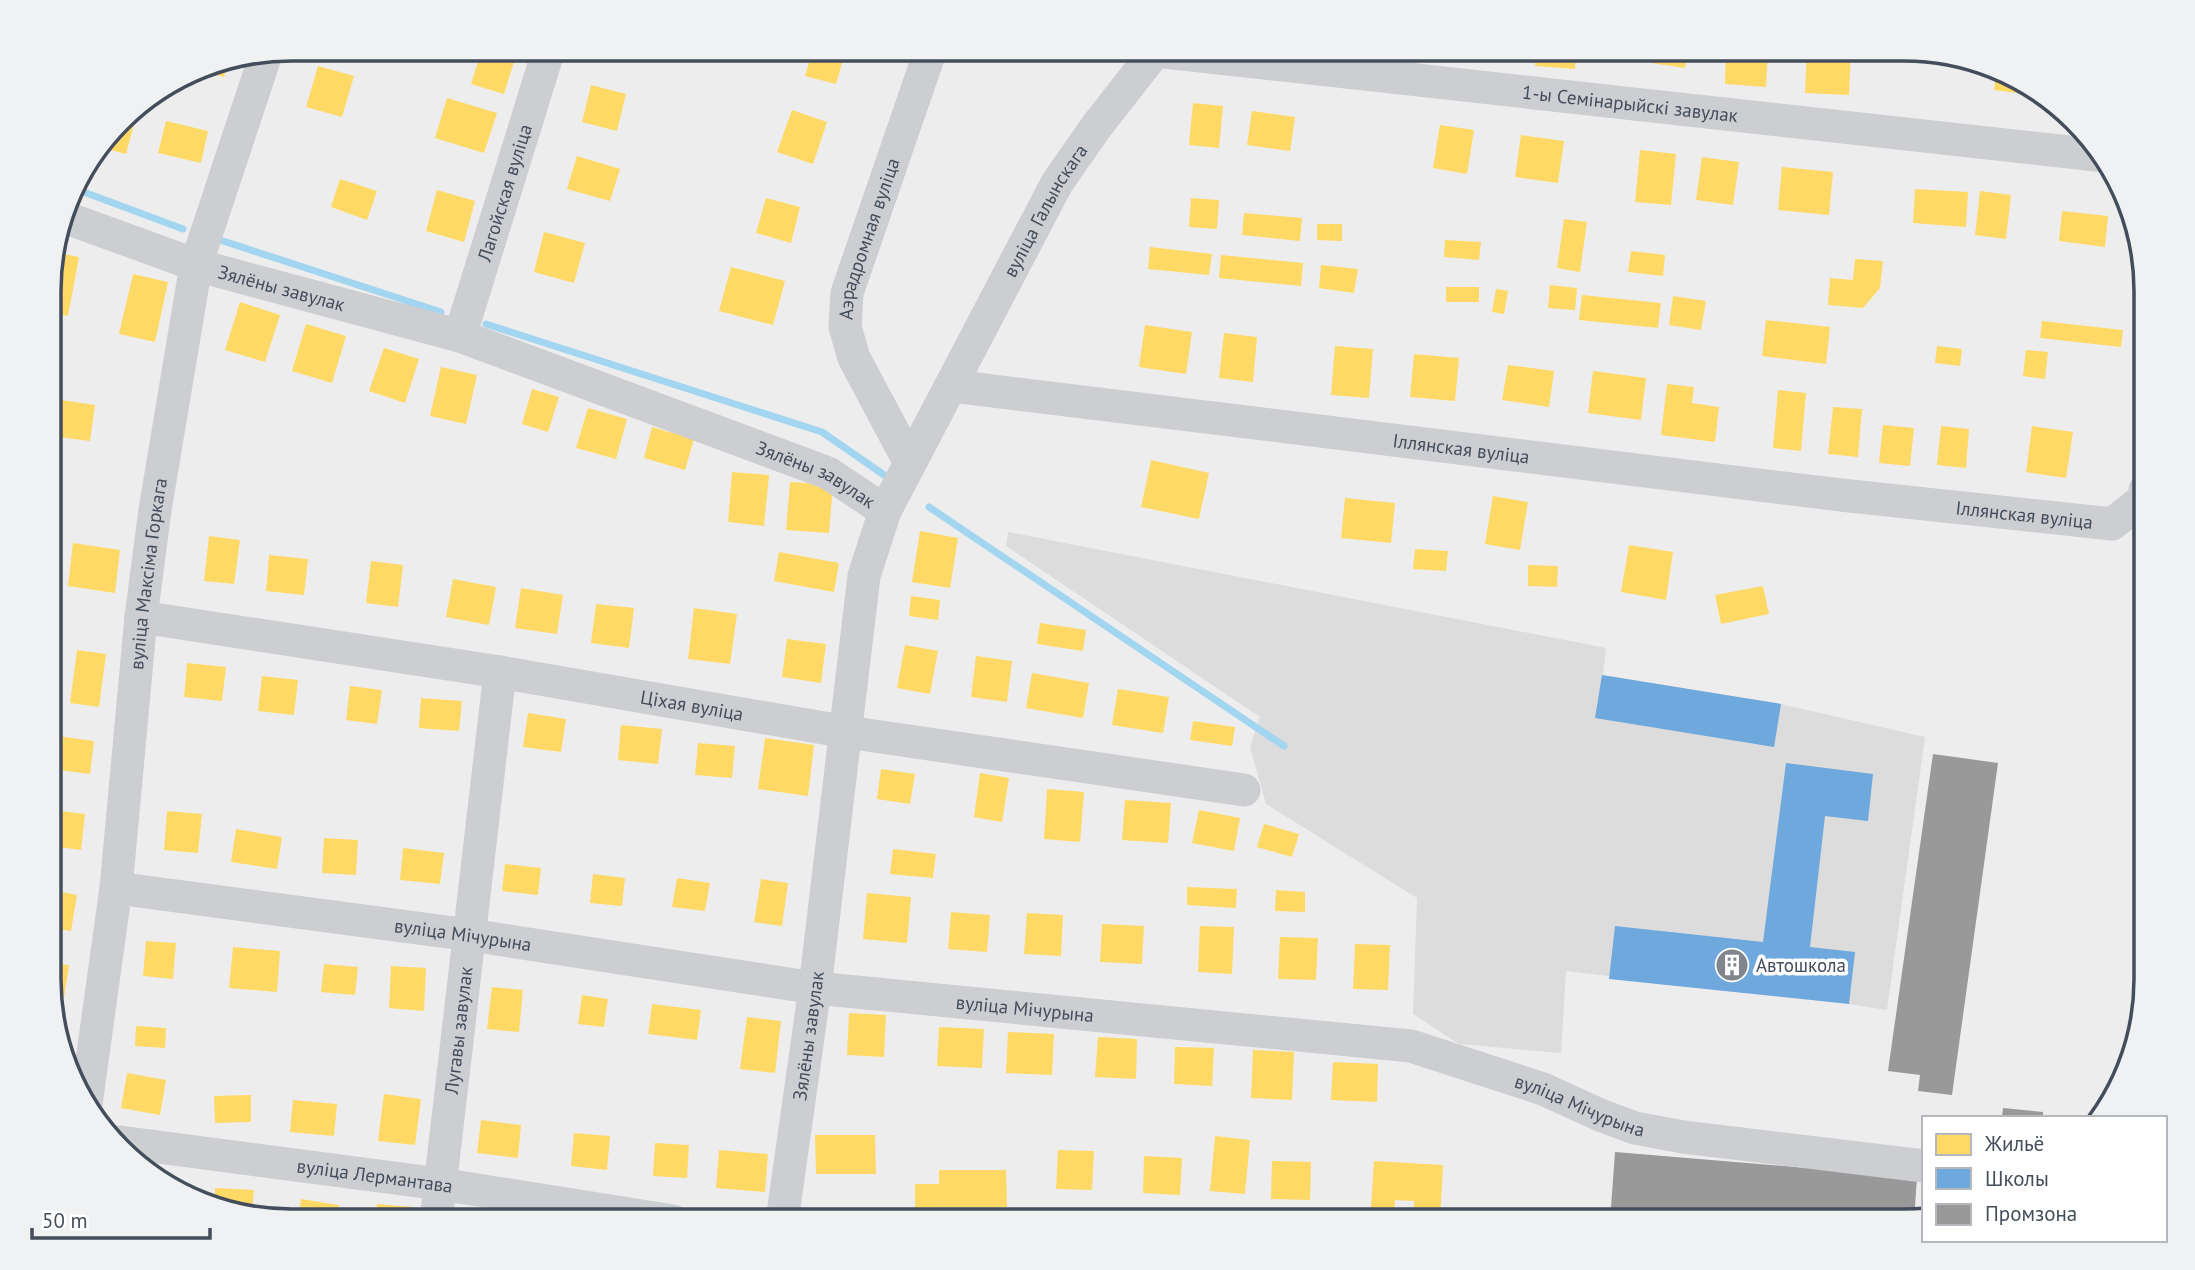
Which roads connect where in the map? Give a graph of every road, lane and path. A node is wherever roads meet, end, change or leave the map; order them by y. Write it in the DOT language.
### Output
graph roads {
  1 [pos="545,61"];
  2 [pos="927,61"];
  3 [pos="1147,61"];
  4 [pos="1254,61"];
  5 [pos="263,63"];
  6 [pos="2088,154"];
  7 [pos="73,221"];
  8 [pos="196,265"];
  9 [pos="460,336"];
  10 [pos="951,386"];
  11 [pos="911,463"];
  12 [pos="2133,506"];
  13 [pos="885,510"];
  14 [pos="141,617"];
  15 [pos="500,672"];
  16 [pos="847,732"];
  17 [pos="1244,790"];
  18 [pos="116,888"];
  19 [pos="470,935"];
  20 [pos="815,988"];
  21 [pos="88,1087"];
  22 [pos="130,1143"];
  23 [pos="1922,1166"];
  24 [pos="440,1184"];
  25 [pos="437,1209"];
  26 [pos="596,1209"];
  27 [pos="784,1209"];
  1 -- 9 [label="street, Лагойская вуліца"];
  2 -- 11 [label="street, Аэрадромная вуліца"];
  3 -- 10 [label="street, вуліца Галынскага"];
  4 -- 6 [label="street, 1-ы Семінарыйскі завулак"];
  5 -- 8 [label="street, вуліца Максіма Горкага"];
  7 -- 8 [label="street, Зялёны завулак"];
  8 -- 9 [label="street, Зялёны завулак"];
  8 -- 14 [label="street, вуліца Максіма Горкага"];
  9 -- 13 [label="street, Зялёны завулак"];
  10 -- 11 [label="street"];
  10 -- 12 [label="street, Іллянская вуліца"];
  11 -- 13 [label="street"];
  13 -- 16 [label="street, Зялёны завулак"];
  14 -- 15 [label="street, Ціхая вуліца"];
  14 -- 18 [label="street, вуліца Максіма Горкага"];
  15 -- 16 [label="street, Ціхая вуліца"];
  15 -- 19 [label="street, Лугавы завулак"];
  16 -- 17 [label="street, Ціхая вуліца"];
  16 -- 20 [label="street, Зялёны завулак"];
  18 -- 19 [label="street, вуліца Мічурына"];
  18 -- 21 [label="street, вуліца Максіма Горкага"];
  19 -- 20 [label="street, вуліца Мічурына"];
  19 -- 24 [label="street, Лугавы завулак"];
  20 -- 23 [label="street, вуліца Мічурына"];
  20 -- 27 [label="street, Зялёны завулак"];
  22 -- 24 [label="street, вуліца Лермантава"];
  24 -- 25 [label="street, Лугавы завулак"];
  24 -- 26 [label="street, вуліца Лермантава"];
}
